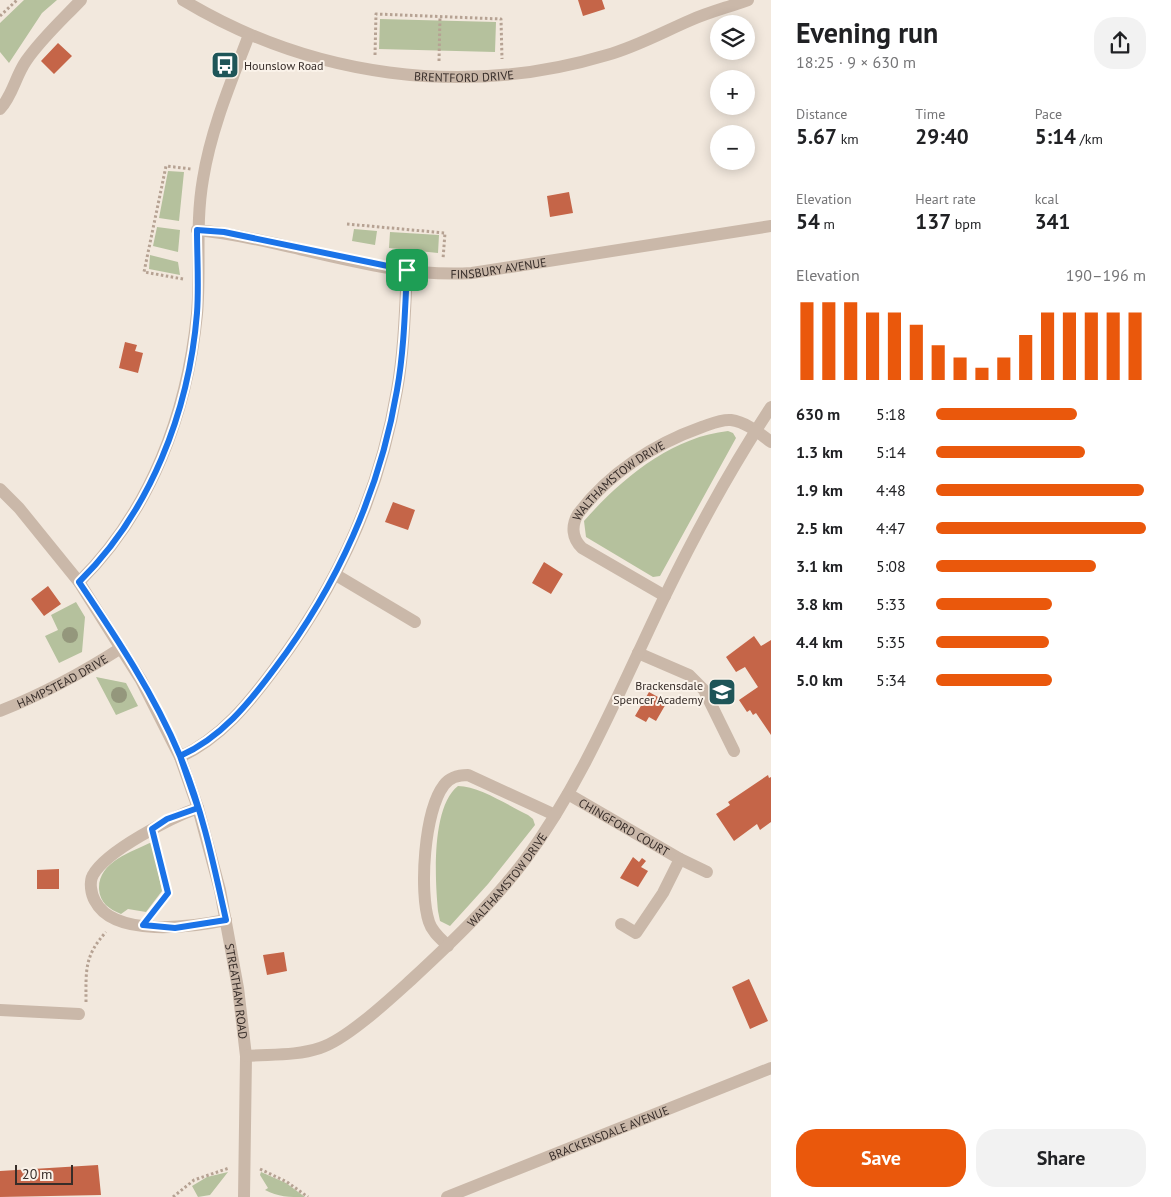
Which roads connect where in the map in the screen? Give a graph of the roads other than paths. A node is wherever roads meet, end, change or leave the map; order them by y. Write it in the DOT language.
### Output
graph roads {
  1 [pos="81,0"];
  2 [pos="183,0"];
  3 [pos="748,0"];
  4 [pos="249,35"];
  5 [pos="0,110"];
  6 [pos="771,226"];
  7 [pos="197,230"];
  8 [pos="407,270"];
  9 [pos="771,407"];
  10 [pos="755,431"];
  11 [pos="771,442"];
  12 [pos="0,489"];
  13 [pos="336,575"];
  14 [pos="79,582"];
  15 [pos="665,596"];
  16 [pos="415,622"];
  17 [pos="121,648"];
  18 [pos="638,653"];
  19 [pos="0,711"];
  20 [pos="734,750"];
  21 [pos="180,756"];
  22 [pos="568,794"];
  23 [pos="198,808"];
  24 [pos="555,815"];
  25 [pos="680,859"];
  26 [pos="707,872"];
  27 [pos="226,920"];
  28 [pos="621,924"];
  29 [pos="448,946"];
  30 [pos="0,1010"];
  31 [pos="79,1014"];
  32 [pos="246,1056"];
  33 [pos="771,1068"];
  34 [pos="244,1197"];
  35 [pos="447,1197"];
  1 -- 5 [label="street"];
  2 -- 4 [label="street, BRENTFORD DRIVE"];
  3 -- 4 [label="street, BRENTFORD DRIVE"];
  4 -- 7 [label="street"];
  6 -- 8 [label="street, FINSBURY AVENUE"];
  7 -- 8 [label="street, FINSBURY AVENUE"];
  7 -- 14 [label="street"];
  8 -- 13 [label="street"];
  9 -- 10 [label="street, WALTHAMSTOW DRIVE"];
  10 -- 11 [label="street"];
  10 -- 15 [label="street, WALTHAMSTOW DRIVE"];
  10 -- 15 [label="street, WALTHAMSTOW DRIVE"];
  12 -- 14 [label="street, STREATHAM ROAD"];
  13 -- 16 [label="street"];
  13 -- 21 [label="street"];
  14 -- 17 [label="street, STREATHAM ROAD"];
  15 -- 18 [label="street, WALTHAMSTOW DRIVE"];
  17 -- 19 [label="street, HAMPSTEAD DRIVE"];
  17 -- 21 [label="street, STREATHAM ROAD"];
  18 -- 20 [label="street"];
  18 -- 22 [label="street, WALTHAMSTOW DRIVE"];
  21 -- 23 [label="street, STREATHAM ROAD"];
  22 -- 24 [label="street, WALTHAMSTOW DRIVE"];
  22 -- 25 [label="street, CHINGFORD COURT"];
  23 -- 27 [label="street, STREATHAM ROAD"];
  23 -- 27 [label="street"];
  24 -- 29 [label="street, WALTHAMSTOW DRIVE"];
  24 -- 29 [label="street"];
  25 -- 26 [label="street, CHINGFORD COURT"];
  25 -- 28 [label="street, CHINGFORD COURT"];
  27 -- 32 [label="street, STREATHAM ROAD"];
  29 -- 32 [label="street, WALTHAMSTOW DRIVE"];
  30 -- 31 [label="street"];
  32 -- 34 [label="street, STREATHAM ROAD"];
  33 -- 35 [label="street, BRACKENSDALE AVENUE"];
}
